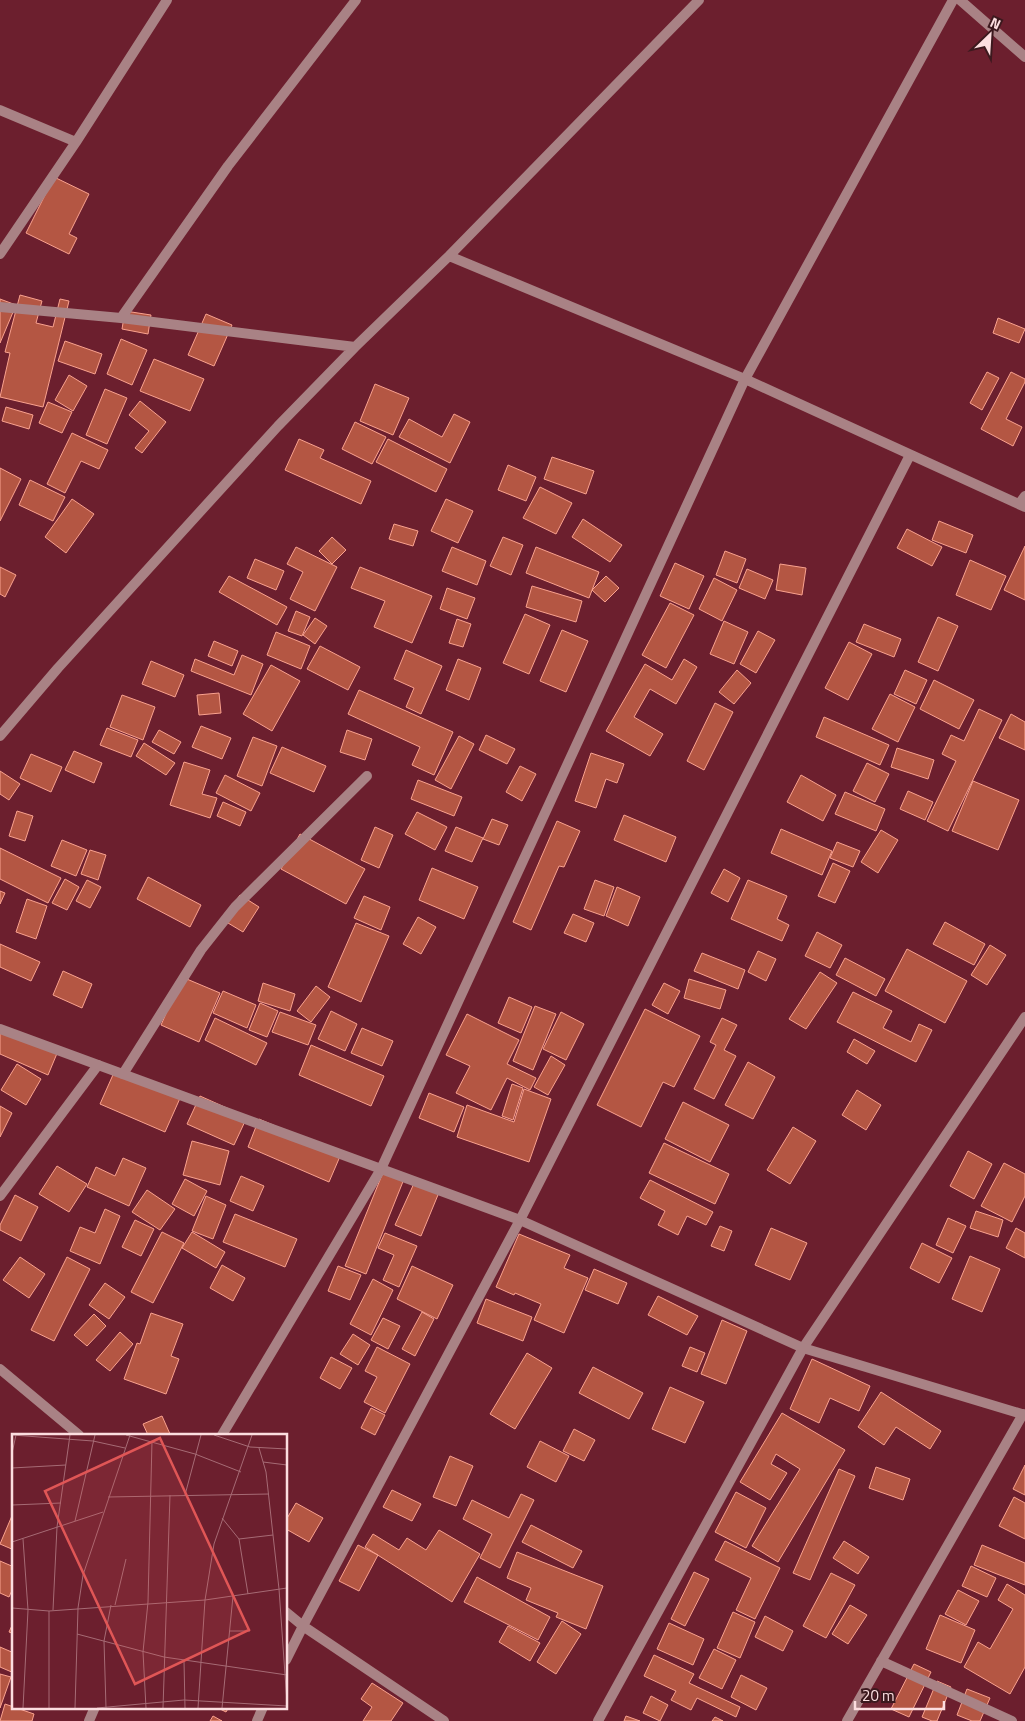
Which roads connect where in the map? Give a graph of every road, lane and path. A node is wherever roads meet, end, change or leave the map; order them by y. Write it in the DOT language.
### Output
graph roads {
  1 [pos="167,0"];
  2 [pos="356,0"];
  3 [pos="699,0"];
  4 [pos="953,0"];
  5 [pos="960,0"];
  6 [pos="1025,57"];
  7 [pos="0,110"];
  8 [pos="76,142"];
  9 [pos="0,254"];
  10 [pos="449,256"];
  11 [pos="0,307"];
  12 [pos="121,318"];
  13 [pos="355,347"];
  14 [pos="745,380"];
  15 [pos="910,454"];
  16 [pos="1023,502"];
  17 [pos="0,736"];
  18 [pos="367,776"];
  19 [pos="1025,1017"];
  20 [pos="0,1029"];
  21 [pos="98,1065"];
  22 [pos="123,1074"];
  23 [pos="381,1169"];
  24 [pos="0,1196"];
  25 [pos="520,1220"];
  26 [pos="803,1348"];
  27 [pos="0,1369"];
  28 [pos="1024,1415"];
  29 [pos="78,1434"];
  30 [pos="223,1434"];
  31 [pos="288,1614"];
  32 [pos="303,1626"];
  33 [pos="288,1656"];
  34 [pos="881,1661"];
  35 [pos="94,1708"];
  36 [pos="263,1708"];
  37 [pos="441,1720"];
  38 [pos="89,1721"];
  39 [pos="257,1721"];
  40 [pos="598,1721"];
  41 [pos="847,1721"];
  42 [pos="1012,1721"];
  1 -- 8 [label="street"];
  2 -- 12 [label="street"];
  3 -- 10 [label="street"];
  4 -- 14 [label="street"];
  5 -- 6 [label="street"];
  7 -- 8 [label="street"];
  8 -- 9 [label="street"];
  10 -- 13 [label="street"];
  10 -- 14 [label="street"];
  11 -- 12 [label="street"];
  12 -- 13 [label="street"];
  13 -- 17 [label="street"];
  14 -- 15 [label="street"];
  14 -- 23 [label="street"];
  15 -- 16 [label="street"];
  15 -- 25 [label="street"];
  18 -- 22 [label="street"];
  19 -- 26 [label="street"];
  20 -- 21 [label="street"];
  21 -- 22 [label="street"];
  21 -- 24 [label="street"];
  22 -- 23 [label="street"];
  23 -- 25 [label="street"];
  23 -- 30 [label="street"];
  25 -- 26 [label="street"];
  25 -- 32 [label="street"];
  26 -- 28 [label="street"];
  26 -- 40 [label="street"];
  27 -- 29 [label="street"];
  28 -- 34 [label="street"];
  31 -- 32 [label="street"];
  32 -- 33 [label="street"];
  32 -- 37 [label="street"];
  34 -- 41 [label="street"];
  34 -- 42 [label="street"];
  35 -- 38 [label="street"];
  36 -- 39 [label="street"];
}
